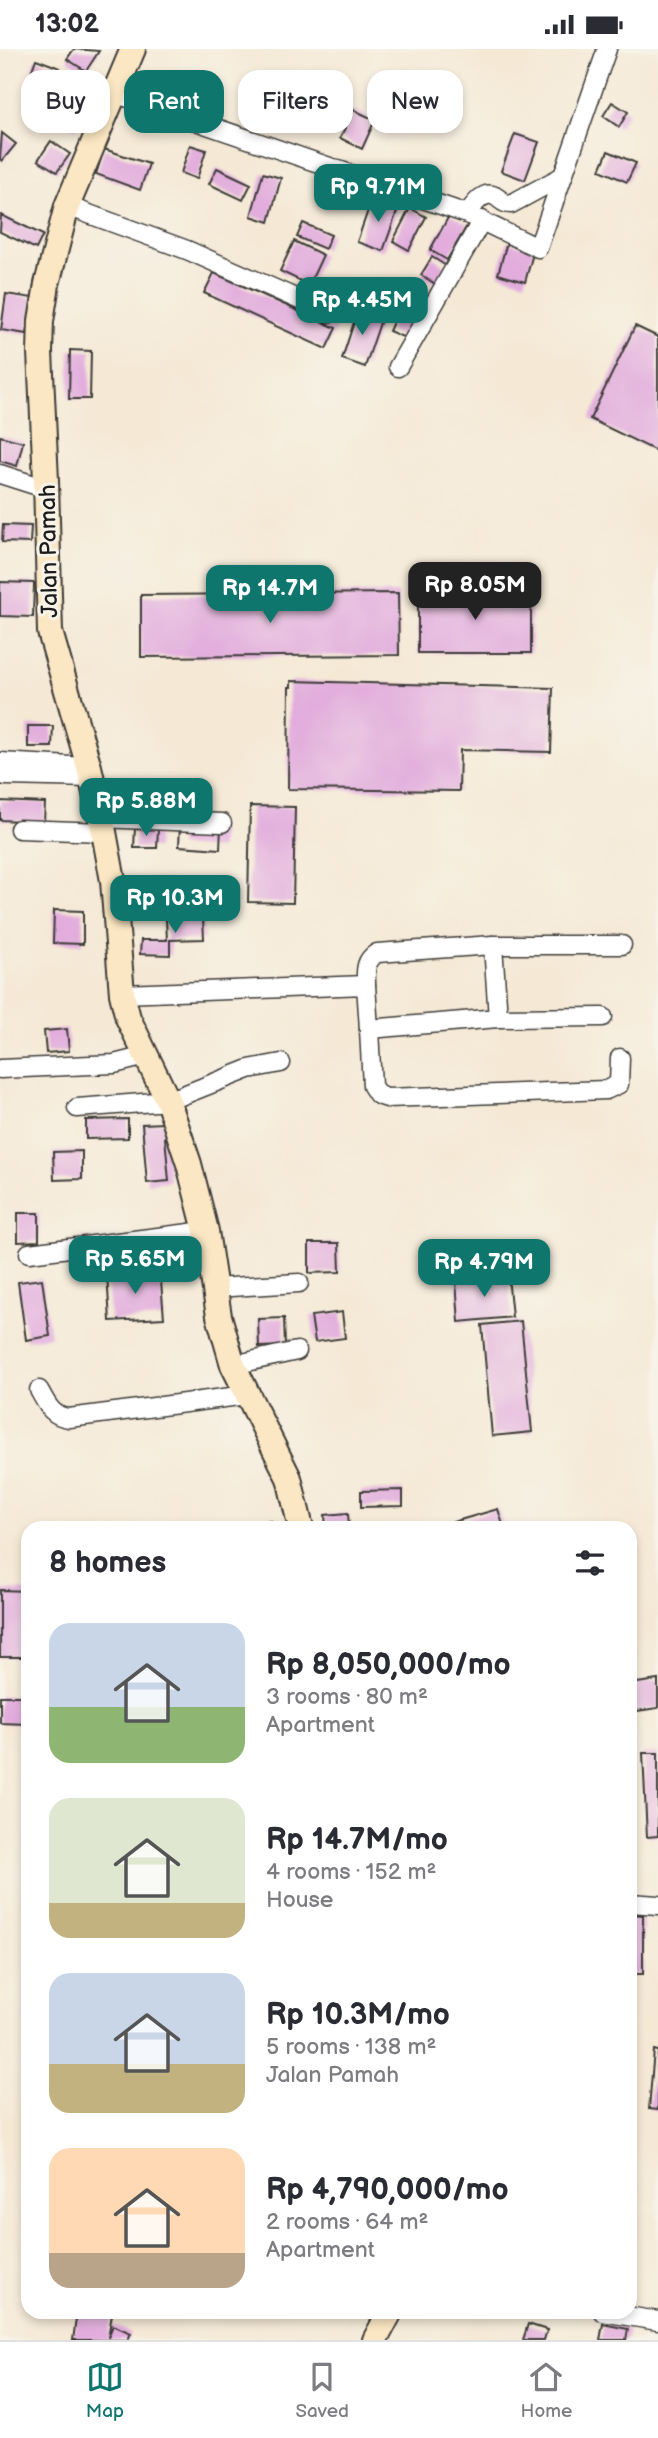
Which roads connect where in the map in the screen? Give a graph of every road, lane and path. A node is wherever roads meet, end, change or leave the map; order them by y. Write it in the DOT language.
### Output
graph roads {
  1 [pos="133,49"];
  2 [pos="607,49"];
  3 [pos="114,93"];
  4 [pos="563,176"];
  5 [pos="67,206"];
  6 [pos="474,216"];
  7 [pos="329,313"];
  8 [pos="398,367"];
  9 [pos="0,474"];
  10 [pos="47,489"];
  11 [pos="1,762"];
  12 [pos="90,772"];
  13 [pos="222,823"];
  14 [pos="103,825"];
  15 [pos="19,829"];
  16 [pos="493,945"];
  17 [pos="622,945"];
  18 [pos="366,985"];
  19 [pos="122,994"];
  20 [pos="603,1017"];
  21 [pos="498,1018"];
  22 [pos="369,1029"];
  23 [pos="146,1056"];
  24 [pos="620,1058"];
  25 [pos="281,1063"];
  26 [pos="0,1069"];
  27 [pos="168,1101"];
  28 [pos="77,1108"];
  29 [pos="205,1231"];
  30 [pos="29,1253"];
  31 [pos="299,1283"];
  32 [pos="214,1288"];
  33 [pos="298,1351"];
  34 [pos="233,1365"];
  35 [pos="39,1390"];
  36 [pos="247,1395"];
  37 [pos="299,1521"];
  38 [pos="637,1904"];
  39 [pos="658,1905"];
  40 [pos="637,2318"];
  41 [pos="386,2319"];
  42 [pos="658,2321"];
  43 [pos="375,2340"];
  1 -- 3 [label="street, Jalan Pamah"];
  2 -- 4 [label="street"];
  3 -- 5 [label="street, Jalan Pamah"];
  3 -- 6 [label="street"];
  4 -- 6 [label="street"];
  4 -- 6 [label="street"];
  5 -- 7 [label="street"];
  5 -- 10 [label="street, Jalan Pamah"];
  6 -- 8 [label="street"];
  9 -- 10 [label="street"];
  10 -- 12 [label="street, Jalan Pamah"];
  11 -- 12 [label="street"];
  12 -- 14 [label="street, Jalan Pamah"];
  13 -- 14 [label="street"];
  14 -- 15 [label="street"];
  14 -- 19 [label="street, Jalan Pamah"];
  16 -- 17 [label="street"];
  16 -- 18 [label="street"];
  16 -- 21 [label="street"];
  18 -- 19 [label="street"];
  18 -- 22 [label="street"];
  19 -- 23 [label="street, Jalan Pamah"];
  20 -- 21 [label="street"];
  21 -- 22 [label="street"];
  22 -- 24 [label="street"];
  23 -- 26 [label="street"];
  23 -- 27 [label="street, Jalan Pamah"];
  25 -- 27 [label="street"];
  27 -- 28 [label="street"];
  27 -- 29 [label="street, Jalan Pamah"];
  29 -- 30 [label="street"];
  29 -- 32 [label="street, Jalan Pamah"];
  31 -- 32 [label="street"];
  32 -- 34 [label="street, Jalan Pamah"];
  33 -- 34 [label="street"];
  34 -- 36 [label="street, Jalan Pamah"];
  35 -- 36 [label="street"];
  36 -- 37 [label="street, Jalan Pamah"];
  38 -- 39 [label="street"];
  40 -- 42 [label="street"];
  41 -- 43 [label="street"];
}
